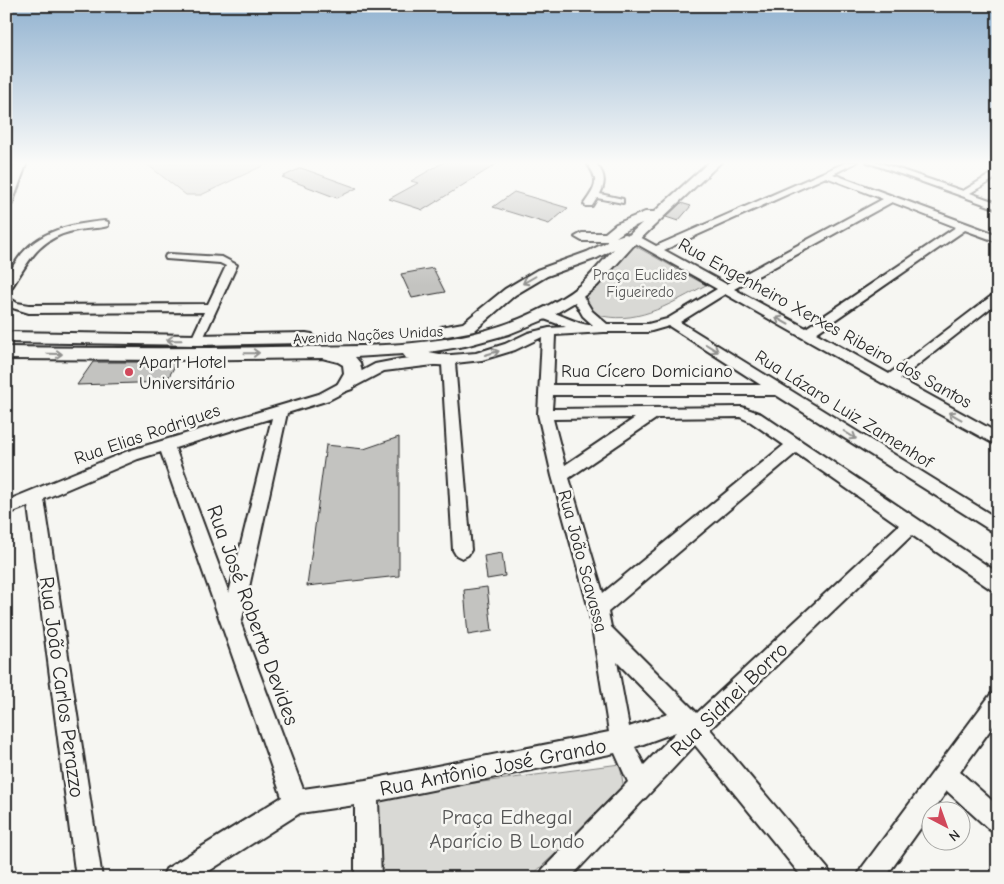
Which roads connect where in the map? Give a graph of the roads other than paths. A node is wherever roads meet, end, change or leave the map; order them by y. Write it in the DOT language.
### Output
graph roads {
  1 [pos="662,203"];
  2 [pos="671,203"];
  3 [pos="761,203"];
  4 [pos="883,203"];
  5 [pos="902,203"];
  6 [pos="650,215"];
  7 [pos="105,224"];
  8 [pos="964,226"];
  9 [pos="582,237"];
  10 [pos="634,238"];
  11 [pos="998,239"];
  12 [pos="656,250"];
  13 [pos="170,257"];
  14 [pos="568,264"];
  15 [pos="6,288"];
  16 [pos="726,289"];
  17 [pos="581,292"];
  18 [pos="998,296"];
  19 [pos="6,300"];
  20 [pos="494,305"];
  21 [pos="212,308"];
  22 [pos="543,314"];
  23 [pos="524,322"];
  24 [pos="671,322"];
  25 [pos="604,328"];
  26 [pos="584,329"];
  27 [pos="548,332"];
  28 [pos="498,334"];
  29 [pos="806,334"];
  30 [pos="6,337"];
  31 [pos="197,340"];
  32 [pos="390,351"];
  33 [pos="310,352"];
  34 [pos="6,353"];
  35 [pos="449,359"];
  36 [pos="889,380"];
  37 [pos="346,385"];
  38 [pos="545,390"];
  39 [pos="779,390"];
  40 [pos="281,409"];
  41 [pos="654,413"];
  42 [pos="545,414"];
  43 [pos="998,440"];
  44 [pos="166,444"];
  45 [pos="795,445"];
  46 [pos="560,476"];
  47 [pos="35,496"];
  48 [pos="6,508"];
  49 [pos="912,525"];
  50 [pos="998,528"];
  51 [pos="462,550"];
  52 [pos="998,584"];
  53 [pos="598,609"];
  54 [pos="232,625"];
  55 [pos="603,633"];
  56 [pos="998,701"];
  57 [pos="691,723"];
  58 [pos="621,741"];
  59 [pos="946,775"];
  60 [pos="642,786"];
  61 [pos="366,792"];
  62 [pos="296,802"];
  63 [pos="998,822"];
  64 [pos="89,878"];
  65 [pos="175,878"];
  66 [pos="368,878"];
  67 [pos="552,878"];
  68 [pos="819,878"];
  69 [pos="870,878"];
  1 -- 6 [label="main road, Avenida Nações Unidas"];
  2 -- 10 [label="main road, Avenida Nações Unidas"];
  3 -- 12 [label="street"];
  4 -- 16 [label="street, Rua Elias Rodrigues"];
  5 -- 8 [label="street"];
  6 -- 9 [label="main road"];
  6 -- 14 [label="main road, Avenida Nações Unidas"];
  7 -- 15 [label="street"];
  8 -- 11 [label="street"];
  8 -- 29 [label="street"];
  10 -- 12 [label="street, Rua Engenheiro Xerxes Ribeiro dos Santos"];
  10 -- 17 [label="main road, Avenida Nações Unidas"];
  12 -- 16 [label="street, Rua Engenheiro Xerxes Ribeiro dos Santos"];
  13 -- 21 [label="street"];
  14 -- 17 [label="main road"];
  14 -- 20 [label="main road, Avenida Nações Unidas, one-way"];
  16 -- 24 [label="street, Rua Elias Rodrigues"];
  29 -- 16 [label="street, Rua Engenheiro Xerxes Ribeiro dos Santos, one-way"];
  17 -- 22 [label="main road, Avenida Nações Unidas"];
  17 -- 25 [label="street"];
  18 -- 36 [label="street"];
  19 -- 21 [label="street"];
  20 -- 23 [label="main road"];
  20 -- 31 [label="main road, Avenida Nações Unidas"];
  21 -- 31 [label="street"];
  22 -- 23 [label="main road, Avenida Nações Unidas"];
  22 -- 26 [label="street"];
  23 -- 28 [label="main road, Avenida Nações Unidas"];
  24 -- 25 [label="street, Rua Elias Rodrigues"];
  24 -- 39 [label="street, Rua Lázaro Luiz Zamenhof, one-way"];
  25 -- 26 [label="street, Rua Elias Rodrigues"];
  26 -- 27 [label="street, Rua Elias Rodrigues"];
  35 -- 27 [label="street, Rua Elias Rodrigues, one-way"];
  27 -- 38 [label="street, Rua João Scavassa"];
  28 -- 32 [label="main road, Avenida Nações Unidas"];
  28 -- 35 [label="main road"];
  29 -- 36 [label="street, Rua Engenheiro Xerxes Ribeiro dos Santos"];
  31 -- 30 [label="main road, Avenida Nações Unidas, one-way"];
  32 -- 33 [label="main road, Avenida Nações Unidas"];
  32 -- 35 [label="main road"];
  34 -- 33 [label="main road, Avenida Nações Unidas, one-way"];
  33 -- 37 [label="main road"];
  35 -- 37 [label="street, Rua Elias Rodrigues"];
  35 -- 51 [label="street"];
  43 -- 36 [label="street, Rua Engenheiro Xerxes Ribeiro dos Santos, one-way"];
  37 -- 40 [label="street, Rua Elias Rodrigues"];
  38 -- 39 [label="street, Rua Cícero Domiciano"];
  38 -- 42 [label="street, Rua João Scavassa"];
  39 -- 50 [label="street, Rua Lázaro Luiz Zamenhof, one-way"];
  40 -- 44 [label="street, Rua Elias Rodrigues"];
  40 -- 54 [label="street"];
  41 -- 42 [label="street"];
  41 -- 45 [label="street"];
  41 -- 46 [label="street"];
  42 -- 46 [label="street, Rua João Scavassa"];
  44 -- 47 [label="street, Rua Elias Rodrigues"];
  44 -- 54 [label="street, Rua José Roberto Devides"];
  45 -- 49 [label="street"];
  45 -- 53 [label="street"];
  46 -- 53 [label="street, Rua João Scavassa"];
  47 -- 48 [label="street, Rua Elias Rodrigues"];
  47 -- 64 [label="street, Rua João Carlos Perazzo"];
  49 -- 52 [label="street"];
  49 -- 57 [label="street, Rua Sidnei Borro"];
  53 -- 55 [label="street, Rua João Scavassa"];
  54 -- 62 [label="street, Rua José Roberto Devides"];
  55 -- 57 [label="street"];
  55 -- 58 [label="street, Rua João Scavassa"];
  56 -- 59 [label="street"];
  57 -- 58 [label="street, Rua Antônio José Grando"];
  57 -- 60 [label="street, Rua Sidnei Borro"];
  57 -- 68 [label="street"];
  58 -- 60 [label="street, Rua João Scavassa"];
  58 -- 61 [label="street, Rua Antônio José Grando"];
  59 -- 63 [label="street"];
  59 -- 69 [label="street"];
  60 -- 67 [label="street, Rua Sidnei Borro"];
  61 -- 62 [label="street, Rua Antônio José Grando"];
  61 -- 66 [label="street"];
  62 -- 65 [label="street"];
}
